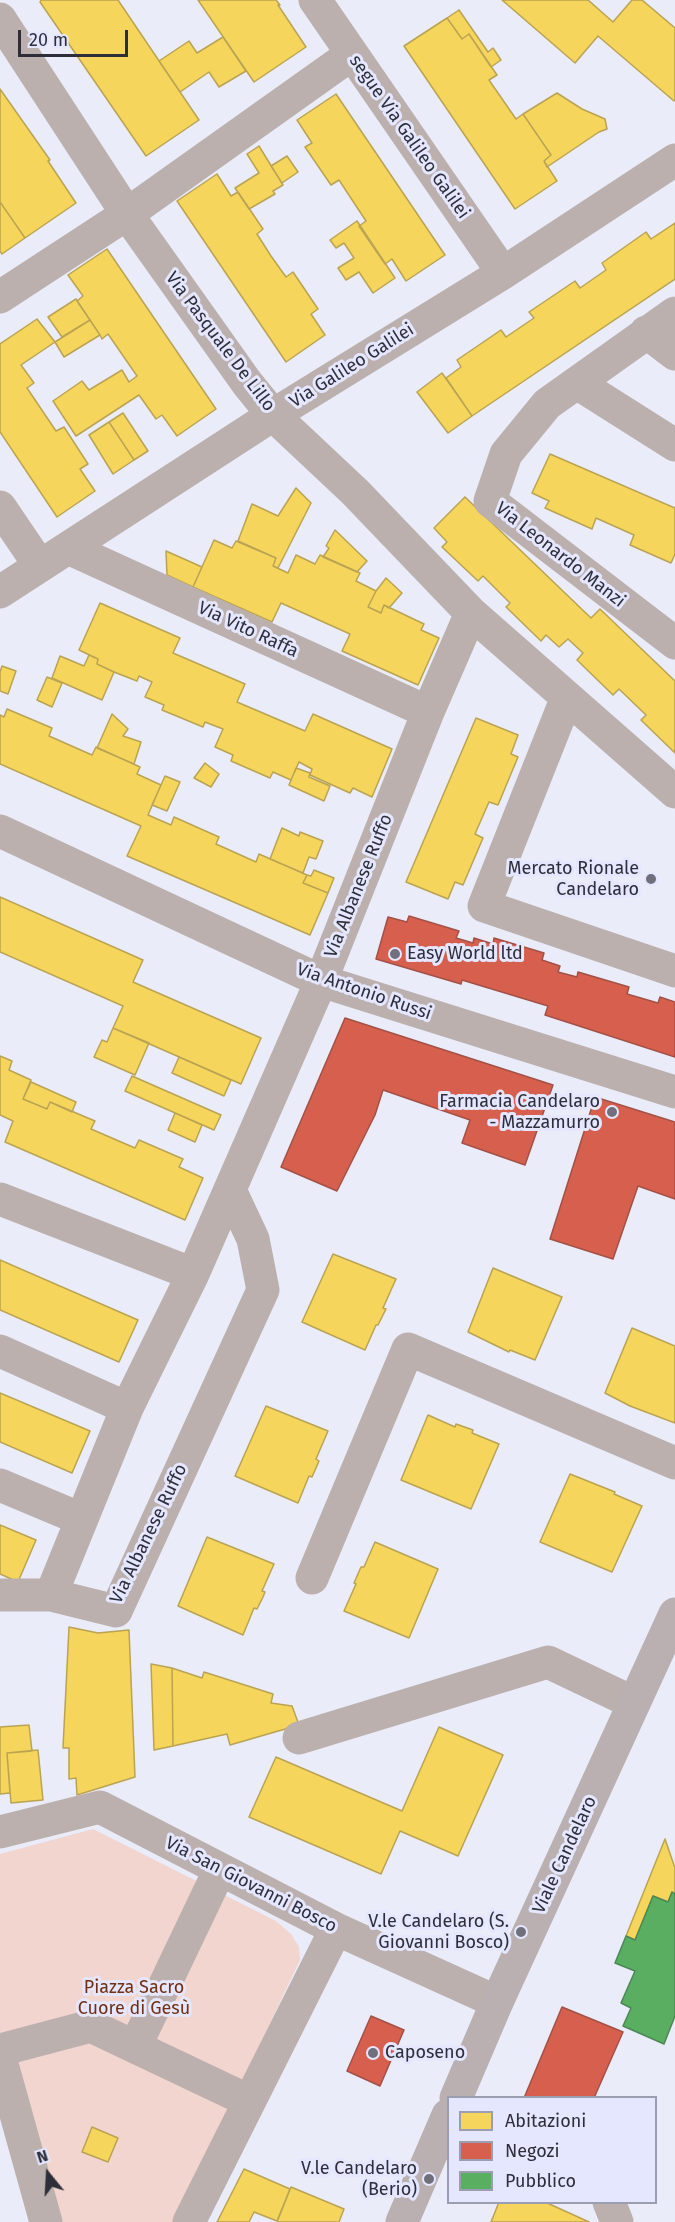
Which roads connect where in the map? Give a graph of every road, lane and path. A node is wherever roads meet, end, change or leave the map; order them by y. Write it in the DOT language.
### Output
graph roads {
  1 [pos="315,0"];
  2 [pos="0,19"];
  3 [pos="352,54"];
  4 [pos="675,160"];
  5 [pos="127,214"];
  6 [pos="503,273"];
  7 [pos="0,297"];
  8 [pos="675,312"];
  9 [pos="646,332"];
  10 [pos="675,354"];
  11 [pos="577,383"];
  12 [pos="273,415"];
  13 [pos="675,445"];
  14 [pos="0,507"];
  15 [pos="68,548"];
  16 [pos="40,566"];
  17 [pos="0,592"];
  18 [pos="471,613"];
  19 [pos="675,643"];
  20 [pos="567,697"];
  21 [pos="428,712"];
  22 [pos="675,792"];
  23 [pos="0,831"];
  24 [pos="675,971"];
  25 [pos="321,981"];
  26 [pos="675,1092"];
  27 [pos="230,1190"];
  28 [pos="0,1199"];
  29 [pos="193,1274"];
  30 [pos="0,1351"];
  31 [pos="127,1408"];
  32 [pos="675,1463"];
  33 [pos="0,1485"];
  34 [pos="81,1519"];
  35 [pos="312,1578"];
  36 [pos="0,1595"];
  37 [pos="51,1595"];
  38 [pos="675,1614"];
  39 [pos="634,1703"];
  40 [pos="300,1738"];
  41 [pos="0,1832"];
  42 [pos="220,1869"];
  43 [pos="336,1929"];
  44 [pos="497,2002"];
  45 [pos="135,2047"];
  46 [pos="0,2050"];
  47 [pos="0,2057"];
  48 [pos="458,2096"];
  49 [pos="249,2101"];
  50 [pos="447,2121"];
  51 [pos="610,2204"];
  52 [pos="46,2222"];
  53 [pos="189,2222"];
  54 [pos="402,2222"];
  55 [pos="617,2222"];
  1 -- 3 [label="street, segue Via Galileo Galilei"];
  2 -- 5 [label="street, Via Pasquale De Lillo"];
  3 -- 5 [label="street"];
  3 -- 6 [label="street, segue Via Galileo Galilei"];
  4 -- 6 [label="street, Via Galileo Galilei"];
  5 -- 7 [label="street"];
  5 -- 12 [label="street, Via Pasquale De Lillo"];
  6 -- 12 [label="street, Via Galileo Galilei"];
  8 -- 9 [label="street, Via Leonardo Manzi"];
  9 -- 10 [label="street"];
  9 -- 11 [label="street, Via Leonardo Manzi"];
  11 -- 13 [label="street"];
  11 -- 19 [label="street, Via Leonardo Manzi"];
  12 -- 15 [label="street, Via Galileo Galilei"];
  12 -- 18 [label="street, Via Pasquale De Lillo"];
  14 -- 16 [label="street"];
  15 -- 16 [label="street, Via Galileo Galilei"];
  15 -- 21 [label="street, Via Vito Raffa"];
  16 -- 17 [label="street, Via Galileo Galilei"];
  18 -- 20 [label="street, Via Pasquale De Lillo"];
  18 -- 21 [label="street, Via Albanese Ruffo"];
  20 -- 22 [label="street, Via Pasquale De Lillo"];
  20 -- 24 [label="street"];
  21 -- 25 [label="street, Via Albanese Ruffo"];
  23 -- 25 [label="street, Via Antonio Russi"];
  25 -- 26 [label="street, Via Antonio Russi"];
  25 -- 27 [label="street, Via Albanese Ruffo"];
  27 -- 29 [label="street, Via Albanese Ruffo"];
  27 -- 37 [label="street, Via Albanese Ruffo"];
  28 -- 29 [label="street"];
  29 -- 31 [label="street, Via Albanese Ruffo"];
  30 -- 31 [label="street"];
  31 -- 34 [label="street, Via Albanese Ruffo"];
  32 -- 35 [label="street"];
  33 -- 34 [label="street"];
  34 -- 37 [label="street, Via Albanese Ruffo"];
  36 -- 37 [label="street"];
  38 -- 39 [label="main road, Viale Candelaro"];
  39 -- 40 [label="street"];
  39 -- 44 [label="main road, Viale Candelaro"];
  41 -- 42 [label="street, Via San Giovanni Bosco"];
  42 -- 43 [label="street, Via San Giovanni Bosco"];
  42 -- 45 [label="street"];
  43 -- 44 [label="street, Via San Giovanni Bosco"];
  43 -- 49 [label="street"];
  44 -- 48 [label="main road, Viale Candelaro"];
  45 -- 46 [label="street"];
  45 -- 49 [label="street"];
  47 -- 52 [label="street"];
  49 -- 53 [label="street"];
  50 -- 54 [label="main road, Viale Candelaro"];
  51 -- 55 [label="street"];
}
